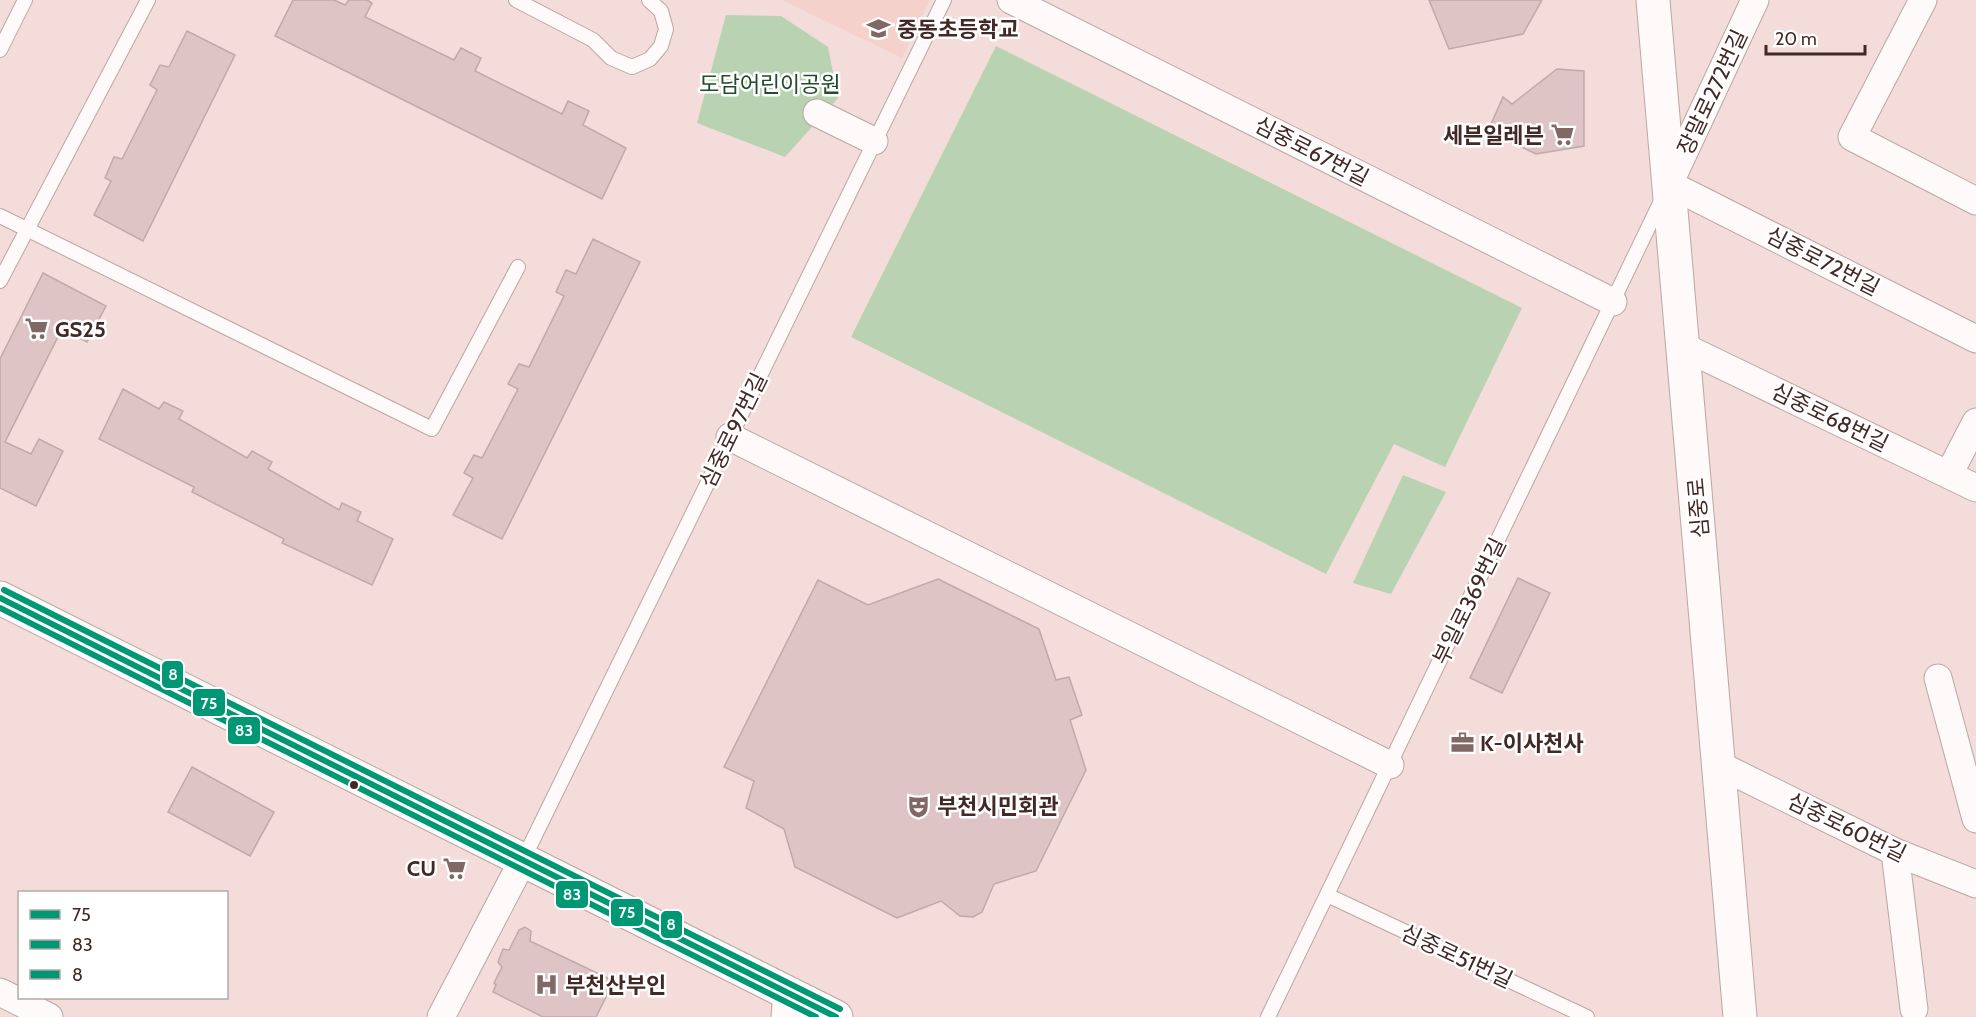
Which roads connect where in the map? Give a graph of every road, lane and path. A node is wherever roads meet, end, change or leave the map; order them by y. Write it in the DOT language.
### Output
graph roads {
  1 [pos="26,0"];
  2 [pos="148,0"];
  3 [pos="516,0"];
  4 [pos="649,0"];
  5 [pos="944,0"];
  6 [pos="1011,0"];
  7 [pos="1653,0"];
  8 [pos="1755,0"];
  9 [pos="1923,0"];
  10 [pos="0,50"];
  11 [pos="817,114"];
  12 [pos="874,141"];
  13 [pos="1669,184"];
  14 [pos="1976,201"];
  15 [pos="0,216"];
  16 [pos="27,230"];
  17 [pos="519,267"];
  18 [pos="0,281"];
  19 [pos="1613,303"];
  20 [pos="1976,339"];
  21 [pos="1684,347"];
  22 [pos="1976,422"];
  23 [pos="730,437"];
  24 [pos="1949,474"];
  25 [pos="1976,488"];
  26 [pos="0,598"];
  27 [pos="1938,678"];
  28 [pos="1390,765"];
  29 [pos="1719,765"];
  30 [pos="1976,819"];
  31 [pos="1895,852"];
  32 [pos="523,860"];
  33 [pos="1976,884"];
  34 [pos="1327,895"];
  35 [pos="0,992"];
  36 [pos="786,1005"];
  37 [pos="1914,1009"];
  38 [pos="49,1017"];
  39 [pos="441,1017"];
  40 [pos="836,1017"];
  41 [pos="1268,1017"];
  42 [pos="1587,1017"];
  43 [pos="1740,1017"];
  1 -- 10 [label="lane"];
  2 -- 16 [label="lane"];
  3 -- 4 [label="lane"];
  5 -- 12 [label="lane, 심중로97번길"];
  6 -- 19 [label="street, 심중로67번길"];
  7 -- 13 [label="street, 심중로"];
  8 -- 13 [label="street, 장말로272번길"];
  9 -- 14 [label="street"];
  11 -- 12 [label="street"];
  12 -- 23 [label="lane, 심중로97번길"];
  13 -- 19 [label="lane, 부일로369번길"];
  13 -- 20 [label="street, 심중로72번길"];
  13 -- 21 [label="street, 심중로"];
  15 -- 16 [label="lane"];
  16 -- 17 [label="lane"];
  16 -- 18 [label="lane"];
  19 -- 28 [label="lane, 부일로369번길"];
  21 -- 24 [label="street, 심중로68번길"];
  21 -- 29 [label="street, 심중로"];
  22 -- 24 [label="street"];
  23 -- 28 [label="street"];
  23 -- 32 [label="lane, 심중로97번길"];
  24 -- 25 [label="street, 심중로68번길"];
  26 -- 32 [label="street"];
  27 -- 30 [label="street"];
  28 -- 34 [label="lane, 부일로369번길"];
  29 -- 31 [label="street, 심중로60번길"];
  29 -- 43 [label="street, 심중로"];
  31 -- 33 [label="street, 심중로60번길"];
  31 -- 37 [label="street"];
  32 -- 36 [label="street"];
  32 -- 39 [label="street"];
  34 -- 41 [label="lane, 부일로369번길"];
  34 -- 42 [label="lane, 심중로51번길"];
  35 -- 38 [label="street"];
  36 -- 40 [label="street"];
}
